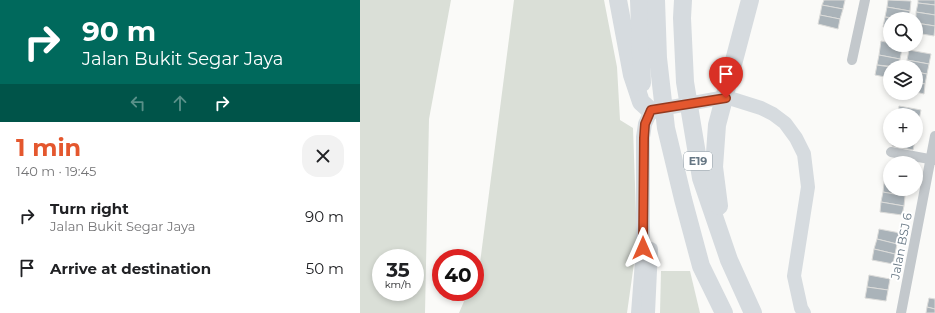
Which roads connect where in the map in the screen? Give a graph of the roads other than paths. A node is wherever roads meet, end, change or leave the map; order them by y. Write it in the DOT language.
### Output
graph roads {
  1 [pos="618,0"];
  2 [pos="639,0"];
  3 [pos="656,0"];
  4 [pos="683,0"];
  5 [pos="750,0"];
  6 [pos="865,0"];
  7 [pos="852,60"];
  8 [pos="639,95"];
  9 [pos="651,110"];
  10 [pos="935,136"];
  11 [pos="891,152"];
  12 [pos="933,160"];
  13 [pos="728,260"];
  14 [pos="638,313"];
  15 [pos="648,313"];
  16 [pos="724,313"];
  17 [pos="753,313"];
  18 [pos="804,313"];
  19 [pos="901,313"];
  1 -- 8 [label="highway"];
  2 -- 8 [label="highway"];
  3 -- 16 [label="highway, E19"];
  4 -- 13 [label="highway, E19"];
  5 -- 13 [label="highway"];
  6 -- 7 [label="street"];
  8 -- 9 [label="highway"];
  9 -- 14 [label="street"];
  9 -- 15 [label="street"];
  9 -- 18 [label="street"];
  10 -- 12 [label="street, Jalan BSJ 6"];
  11 -- 12 [label="street"];
  12 -- 19 [label="street, Jalan BSJ 6"];
  13 -- 17 [label="highway, E19"];
}
